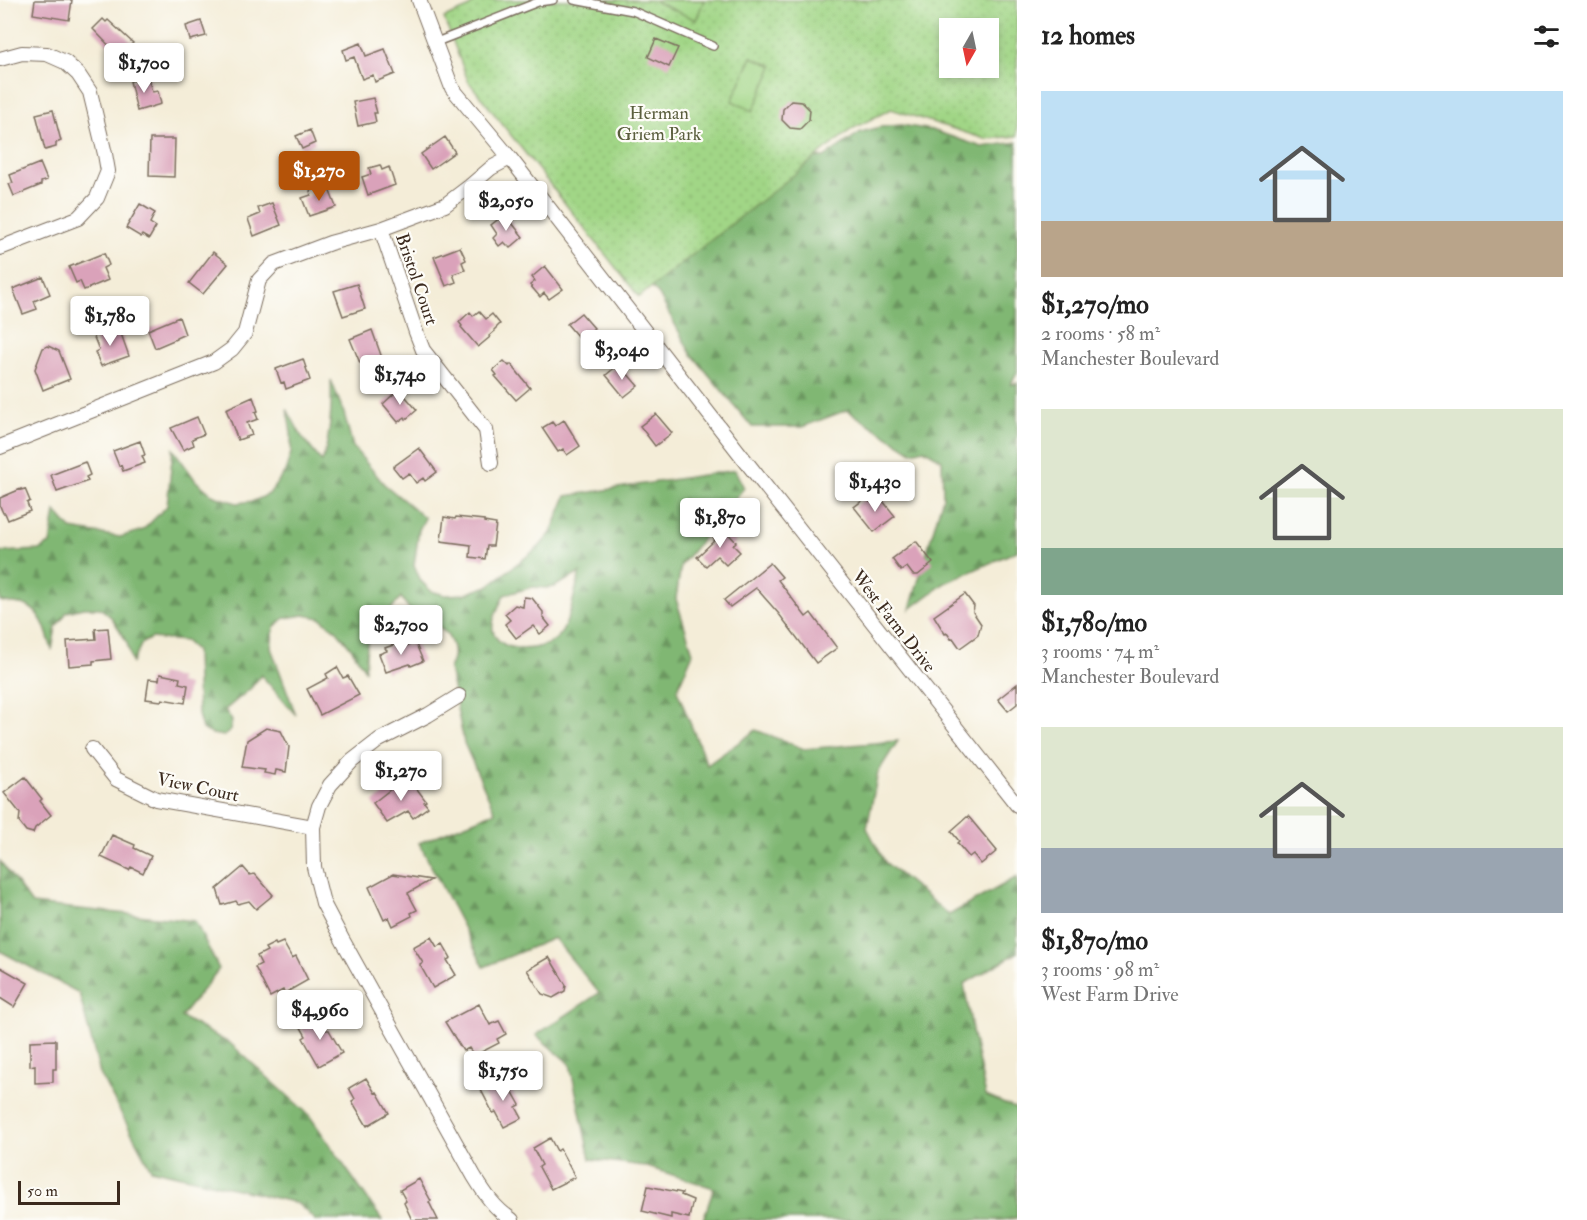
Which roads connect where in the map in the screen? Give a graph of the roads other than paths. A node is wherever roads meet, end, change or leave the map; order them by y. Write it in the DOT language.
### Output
graph roads {
  1 [pos="419,0"];
  2 [pos="553,0"];
  3 [pos="574,0"];
  4 [pos="434,43"];
  5 [pos="714,46"];
  6 [pos="0,59"];
  7 [pos="510,158"];
  8 [pos="381,229"];
  9 [pos="0,248"];
  10 [pos="0,447"];
  11 [pos="491,463"];
  12 [pos="459,696"];
  13 [pos="92,749"];
  14 [pos="1017,805"];
  15 [pos="313,827"];
  16 [pos="512,1220"];
  1 -- 4 [label="street, West Farm Drive"];
  2 -- 4 [label="lane"];
  3 -- 5 [label="lane"];
  4 -- 7 [label="street, West Farm Drive"];
  6 -- 9 [label="street"];
  7 -- 8 [label="street"];
  7 -- 14 [label="street, West Farm Drive"];
  8 -- 10 [label="street"];
  8 -- 11 [label="street, Bristol Court"];
  12 -- 15 [label="street"];
  13 -- 15 [label="street, View Court"];
  15 -- 16 [label="street"];
}
